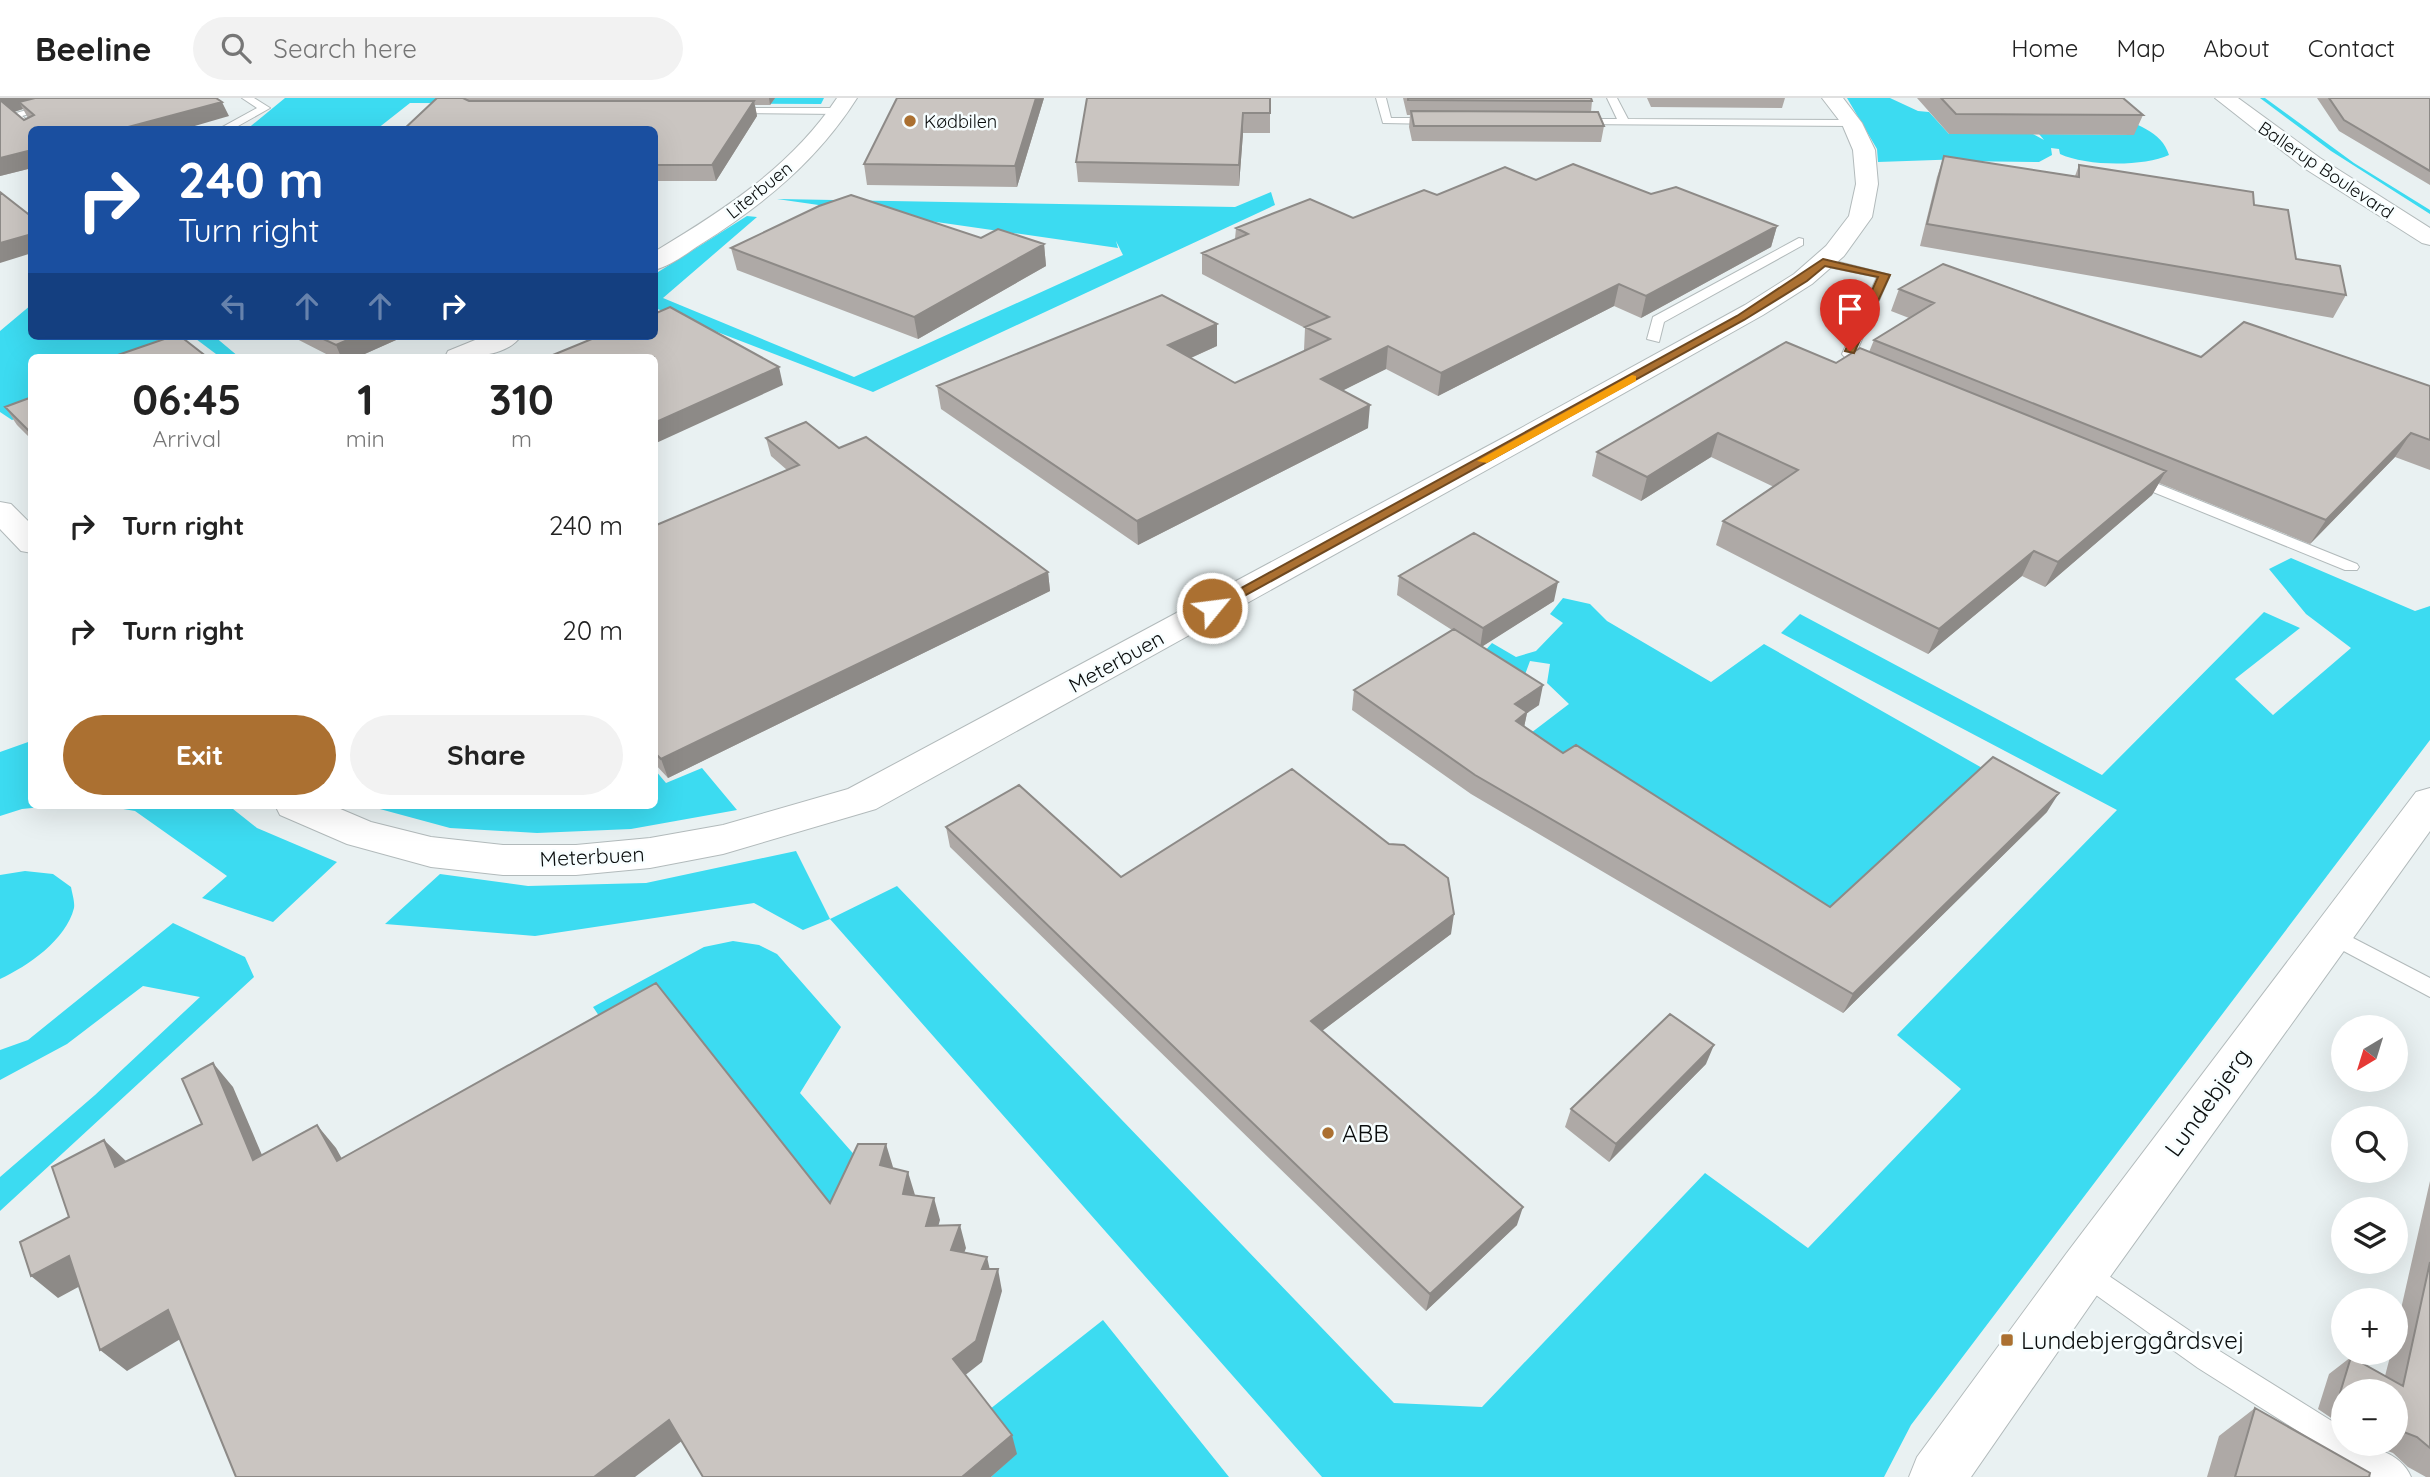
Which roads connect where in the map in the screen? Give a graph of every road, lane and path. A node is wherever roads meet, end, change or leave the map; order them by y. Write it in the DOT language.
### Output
graph roads {
  1 [pos="36,98"];
  2 [pos="81,98"];
  3 [pos="247,98"];
  4 [pos="1381,98"];
  5 [pos="1612,98"];
  6 [pos="2225,98"];
  7 [pos="2242,98"];
  8 [pos="12,104"];
  9 [pos="843,105"];
  10 [pos="722,111"];
  11 [pos="1842,111"];
  12 [pos="1443,121"];
  13 [pos="1569,122"];
  14 [pos="1625,122"];
  15 [pos="29,126"];
  16 [pos="230,126"];
  17 [pos="2430,225"];
  18 [pos="2430,238"];
  19 [pos="1811,252"];
  20 [pos="658,260"];
  21 [pos="1654,339"];
  22 [pos="498,340"];
  23 [pos="465,354"];
  24 [pos="1886,380"];
  25 [pos="2119,473"];
  26 [pos="2351,566"];
  27 [pos="2430,802"];
  28 [pos="302,809"];
  29 [pos="2330,934"];
  30 [pos="2430,988"];
  31 [pos="2084,1271"];
  32 [pos="2331,1436"];
  33 [pos="2363,1456"];
  34 [pos="1937,1477"];
  35 [pos="2397,1477"];
  1 -- 8 [label="lane"];
  2 -- 15 [label="lane"];
  3 -- 16 [label="lane"];
  4 -- 12 [label="lane"];
  5 -- 14 [label="lane"];
  6 -- 18 [label="street, Ballerup Boulevard"];
  7 -- 17 [label="street, Ballerup Boulevard"];
  9 -- 10 [label="lane"];
  9 -- 20 [label="street, Literbuen"];
  11 -- 14 [label="lane"];
  11 -- 19 [label="street, Meterbuen"];
  13 -- 14 [label="lane"];
  19 -- 21 [label="lane"];
  19 -- 24 [label="lane"];
  19 -- 28 [label="street, Meterbuen"];
  22 -- 23 [label="street"];
  25 -- 26 [label="lane"];
  27 -- 29 [label="street, Lundebjerg"];
  29 -- 30 [label="lane"];
  29 -- 31 [label="street, Lundebjerg"];
  31 -- 32 [label="lane"];
  31 -- 34 [label="street, Lundebjerg"];
  33 -- 35 [label="lane"];
}
